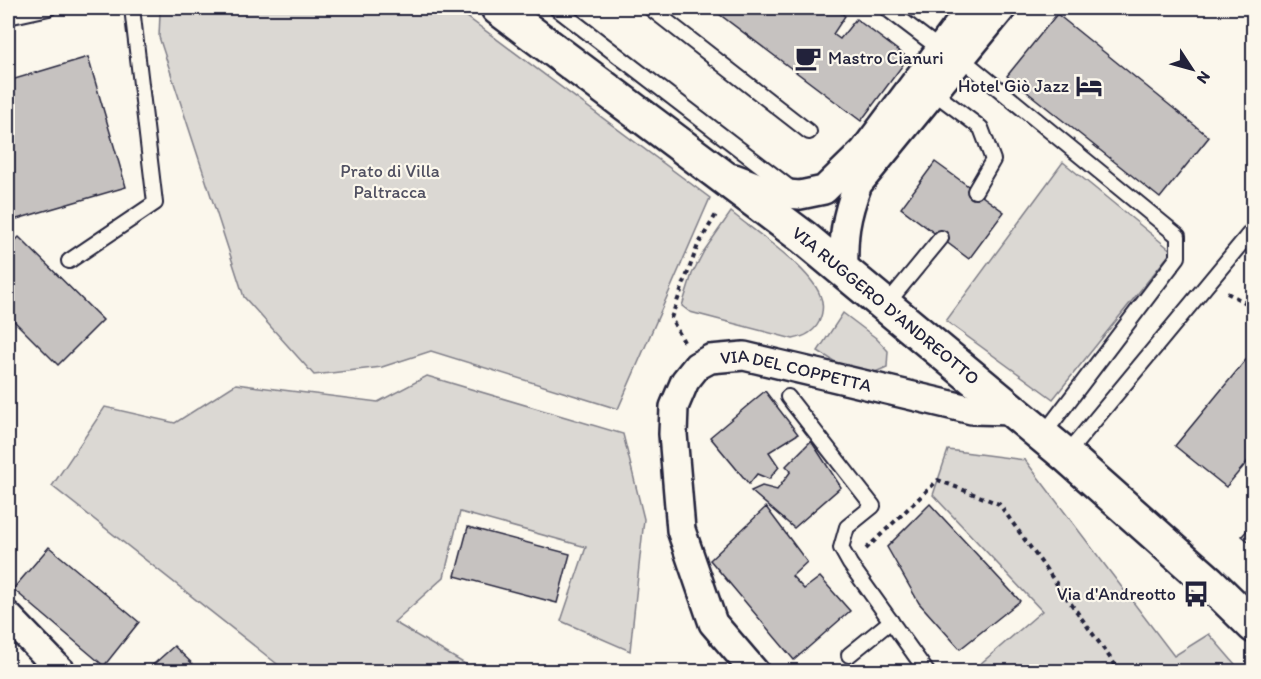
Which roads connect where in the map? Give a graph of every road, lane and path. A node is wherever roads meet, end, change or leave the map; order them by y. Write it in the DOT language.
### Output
graph roads {
  1 [pos="49,8"];
  2 [pos="132,8"];
  3 [pos="498,8"];
  4 [pos="556,8"];
  5 [pos="651,8"];
  6 [pos="886,8"];
  7 [pos="971,8"];
  8 [pos="1002,8"];
  9 [pos="8,17"];
  10 [pos="951,53"];
  11 [pos="933,92"];
  12 [pos="809,132"];
  13 [pos="716,172"];
  14 [pos="975,191"];
  15 [pos="800,195"];
  16 [pos="1254,228"];
  17 [pos="941,238"];
  18 [pos="698,245"];
  19 [pos="69,261"];
  20 [pos="844,272"];
  21 [pos="885,306"];
  22 [pos="671,318"];
  23 [pos="788,397"];
  24 [pos="1012,411"];
  25 [pos="1055,445"];
  26 [pos="888,530"];
  27 [pos="8,616"];
  28 [pos="891,621"];
  29 [pos="1254,626"];
  30 [pos="849,655"];
  31 [pos="1116,666"];
  32 [pos="62,672"];
  33 [pos="754,672"];
  34 [pos="927,672"];
  35 [pos="1111,672"];
  36 [pos="1121,672"];
  1 -- 9 [label="lane"];
  2 -- 19 [label="lane"];
  3 -- 13 [label="main road, VIA RUGGERO D'ANDREOTTO"];
  4 -- 15 [label="lane"];
  5 -- 12 [label="lane"];
  6 -- 10 [label="lane"];
  7 -- 10 [label="street"];
  8 -- 10 [label="street"];
  10 -- 11 [label="street"];
  10 -- 15 [label="street"];
  10 -- 25 [label="lane"];
  11 -- 14 [label="lane"];
  11 -- 20 [label="street"];
  13 -- 15 [label="street"];
  13 -- 20 [label="main road, VIA RUGGERO D'ANDREOTTO"];
  16 -- 25 [label="lane"];
  17 -- 21 [label="lane"];
  18 -- 22 [label="path"];
  20 -- 21 [label="main road, VIA RUGGERO D'ANDREOTTO"];
  21 -- 24 [label="main road, VIA RUGGERO D'ANDREOTTO"];
  23 -- 28 [label="lane"];
  24 -- 25 [label="main road, VIA RUGGERO D'ANDREOTTO"];
  24 -- 33 [label="street, VIA DEL COPPETTA"];
  25 -- 29 [label="main road, VIA RUGGERO D'ANDREOTTO"];
  26 -- 31 [label="path"];
  27 -- 32 [label="street"];
  28 -- 30 [label="lane"];
  28 -- 34 [label="lane"];
  31 -- 35 [label="path"];
  31 -- 36 [label="path"];
}
